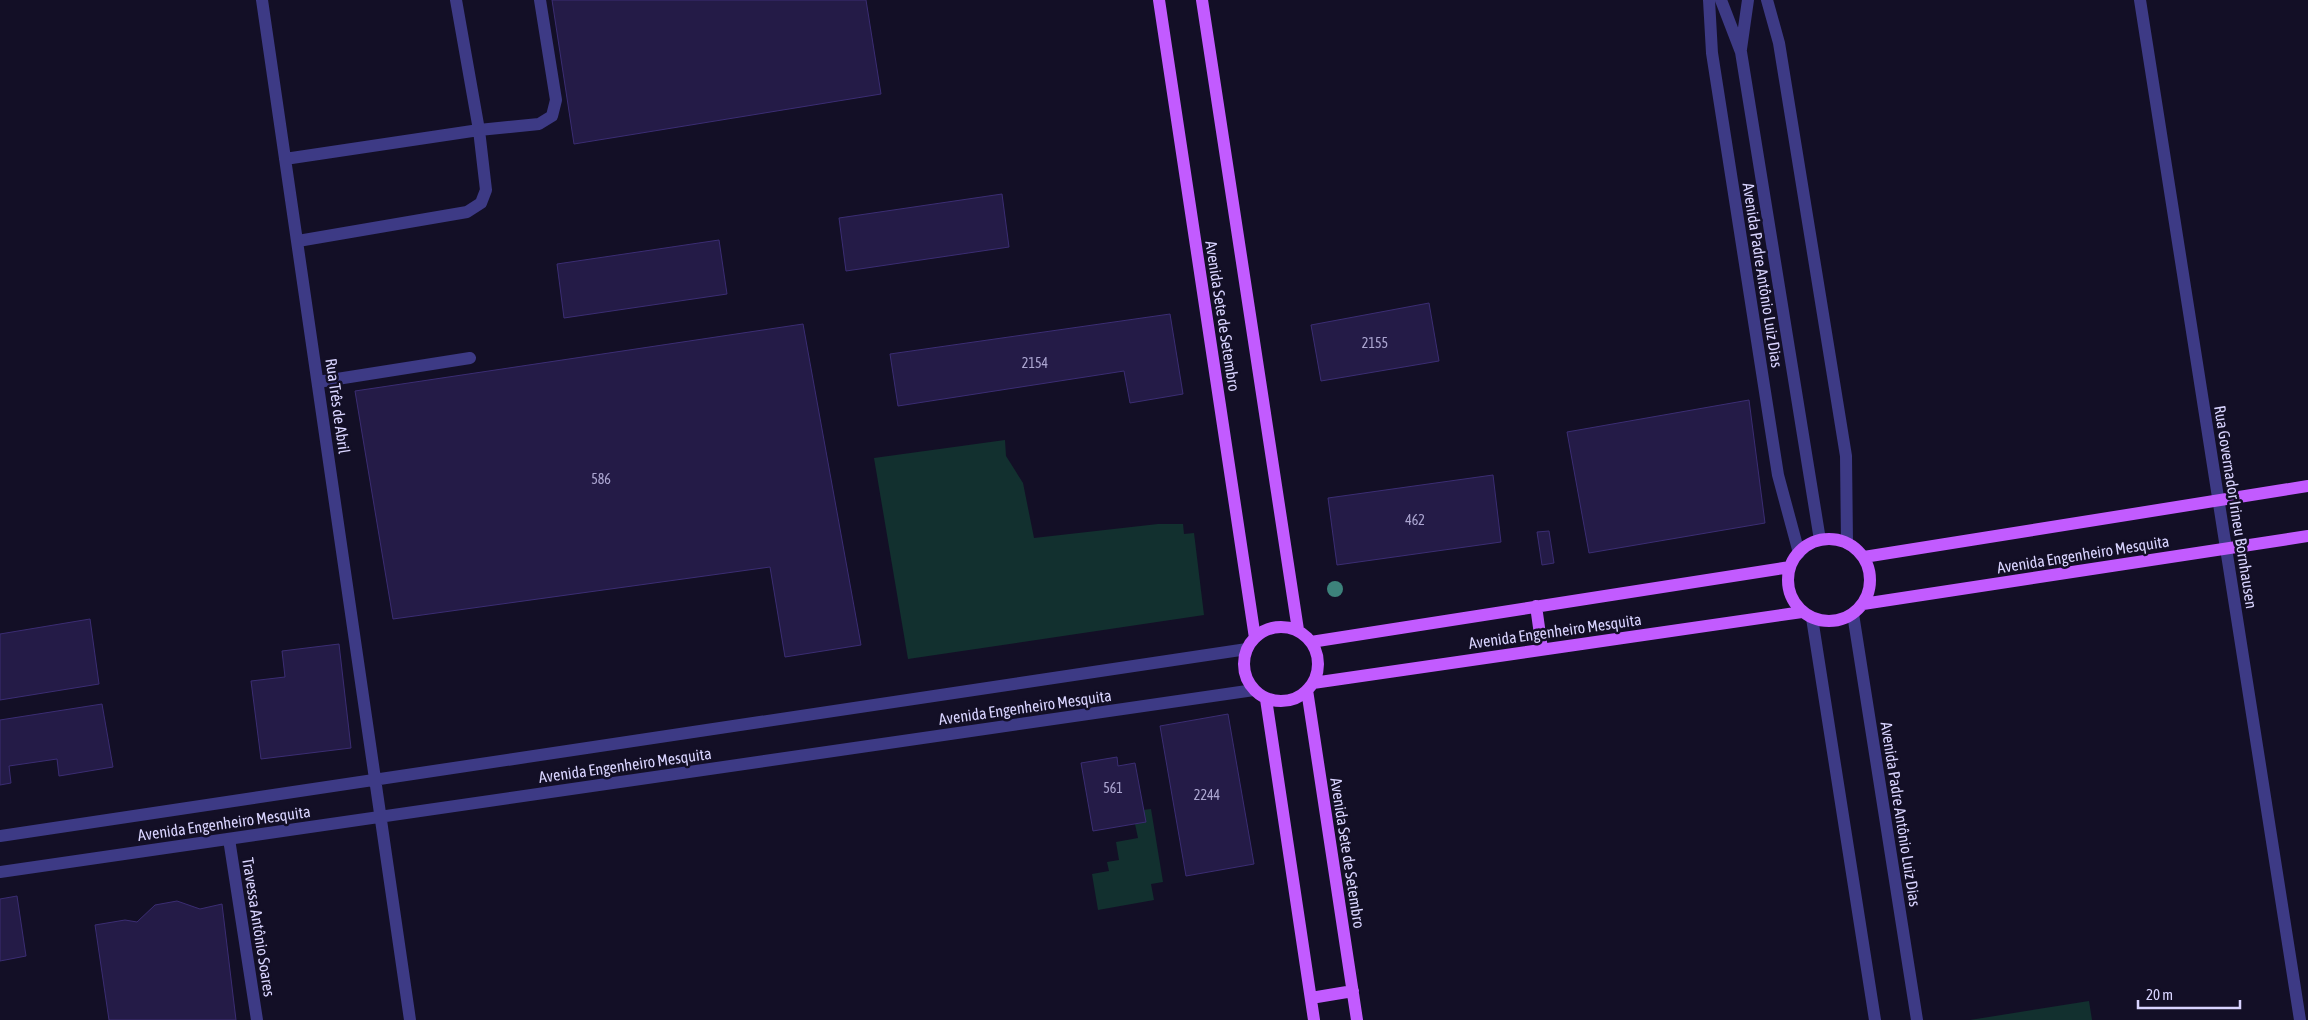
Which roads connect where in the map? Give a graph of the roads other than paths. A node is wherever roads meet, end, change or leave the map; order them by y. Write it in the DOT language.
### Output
graph roads {
  1 [pos="262,0"];
  2 [pos="456,0"];
  3 [pos="540,0"];
  4 [pos="1159,0"];
  5 [pos="1202,0"];
  6 [pos="1709,0"];
  7 [pos="1721,0"];
  8 [pos="1748,0"];
  9 [pos="1767,0"];
  10 [pos="2140,0"];
  11 [pos="1741,52"];
  12 [pos="479,130"];
  13 [pos="286,160"];
  14 [pos="298,241"];
  15 [pos="470,358"];
  16 [pos="318,382"];
  17 [pos="2308,486"];
  18 [pos="2218,501"];
  19 [pos="2308,536"];
  20 [pos="1820,540"];
  21 [pos="1847,543"];
  22 [pos="2226,548"];
  23 [pos="1799,553"];
  24 [pos="1864,557"];
  25 [pos="1790,567"];
  26 [pos="1863,604"];
  27 [pos="1536,606"];
  28 [pos="1853,614"];
  29 [pos="1807,615"];
  30 [pos="1298,630"];
  31 [pos="1255,638"];
  32 [pos="1311,642"];
  33 [pos="1247,649"];
  34 [pos="1542,649"];
  35 [pos="1310,687"];
  36 [pos="1254,690"];
  37 [pos="1266,699"];
  38 [pos="376,780"];
  39 [pos="381,817"];
  40 [pos="0,836"];
  41 [pos="229,839"];
  42 [pos="0,872"];
  43 [pos="1353,991"];
  44 [pos="1311,998"];
  45 [pos="256,1020"];
  46 [pos="410,1020"];
  47 [pos="1314,1020"];
  48 [pos="1357,1020"];
  49 [pos="1875,1020"];
  50 [pos="1916,1020"];
  51 [pos="2300,1020"];
  1 -- 13 [label="street, Rua Três de Abril"];
  2 -- 12 [label="street"];
  3 -- 12 [label="street"];
  4 -- 31 [label="main road, Avenida Sete de Setembro"];
  5 -- 30 [label="main road, Avenida Sete de Setembro"];
  6 -- 23 [label="street, Avenida Padre Antônio Luiz Dias"];
  7 -- 11 [label="street"];
  8 -- 11 [label="street"];
  9 -- 21 [label="street"];
  10 -- 18 [label="street, Rua Governador Irineu Bornhausen"];
  11 -- 20 [label="street"];
  12 -- 13 [label="street"];
  12 -- 14 [label="street"];
  13 -- 14 [label="street, Rua Três de Abril"];
  14 -- 16 [label="street, Rua Três de Abril"];
  15 -- 16 [label="street"];
  16 -- 38 [label="street, Rua Três de Abril"];
  17 -- 18 [label="main road, Avenida Engenheiro Mesquita"];
  18 -- 22 [label="street, Rua Governador Irineu Bornhausen"];
  18 -- 24 [label="main road, Avenida Engenheiro Mesquita"];
  19 -- 22 [label="main road, Avenida Engenheiro Mesquita"];
  20 -- 21 [label="main road"];
  20 -- 23 [label="main road"];
  21 -- 24 [label="main road"];
  22 -- 26 [label="main road, Avenida Engenheiro Mesquita"];
  22 -- 51 [label="street, Rua Governador Irineu Bornhausen"];
  23 -- 25 [label="main road"];
  24 -- 26 [label="main road"];
  25 -- 27 [label="main road, Avenida Engenheiro Mesquita"];
  25 -- 29 [label="main road"];
  26 -- 28 [label="main road"];
  27 -- 32 [label="main road, Avenida Engenheiro Mesquita"];
  27 -- 34 [label="main road"];
  28 -- 29 [label="main road"];
  28 -- 50 [label="street, Avenida Padre Antônio Luiz Dias"];
  29 -- 34 [label="main road, Avenida Engenheiro Mesquita"];
  29 -- 49 [label="street"];
  30 -- 31 [label="main road"];
  30 -- 32 [label="main road"];
  31 -- 33 [label="main road"];
  32 -- 35 [label="main road"];
  33 -- 36 [label="main road"];
  33 -- 38 [label="street, Avenida Engenheiro Mesquita"];
  34 -- 35 [label="main road, Avenida Engenheiro Mesquita"];
  35 -- 37 [label="main road"];
  35 -- 43 [label="main road, Avenida Sete de Setembro"];
  36 -- 37 [label="main road"];
  36 -- 39 [label="street, Avenida Engenheiro Mesquita"];
  37 -- 44 [label="main road"];
  38 -- 39 [label="street, Rua Três de Abril"];
  38 -- 40 [label="street, Avenida Engenheiro Mesquita"];
  39 -- 41 [label="street, Avenida Engenheiro Mesquita"];
  39 -- 46 [label="street, Rua Três de Abril"];
  41 -- 42 [label="street, Avenida Engenheiro Mesquita"];
  41 -- 45 [label="street, Travessa Antônio Soares"];
  43 -- 44 [label="main road"];
  43 -- 48 [label="main road, Avenida Sete de Setembro"];
  44 -- 47 [label="main road"];
}
